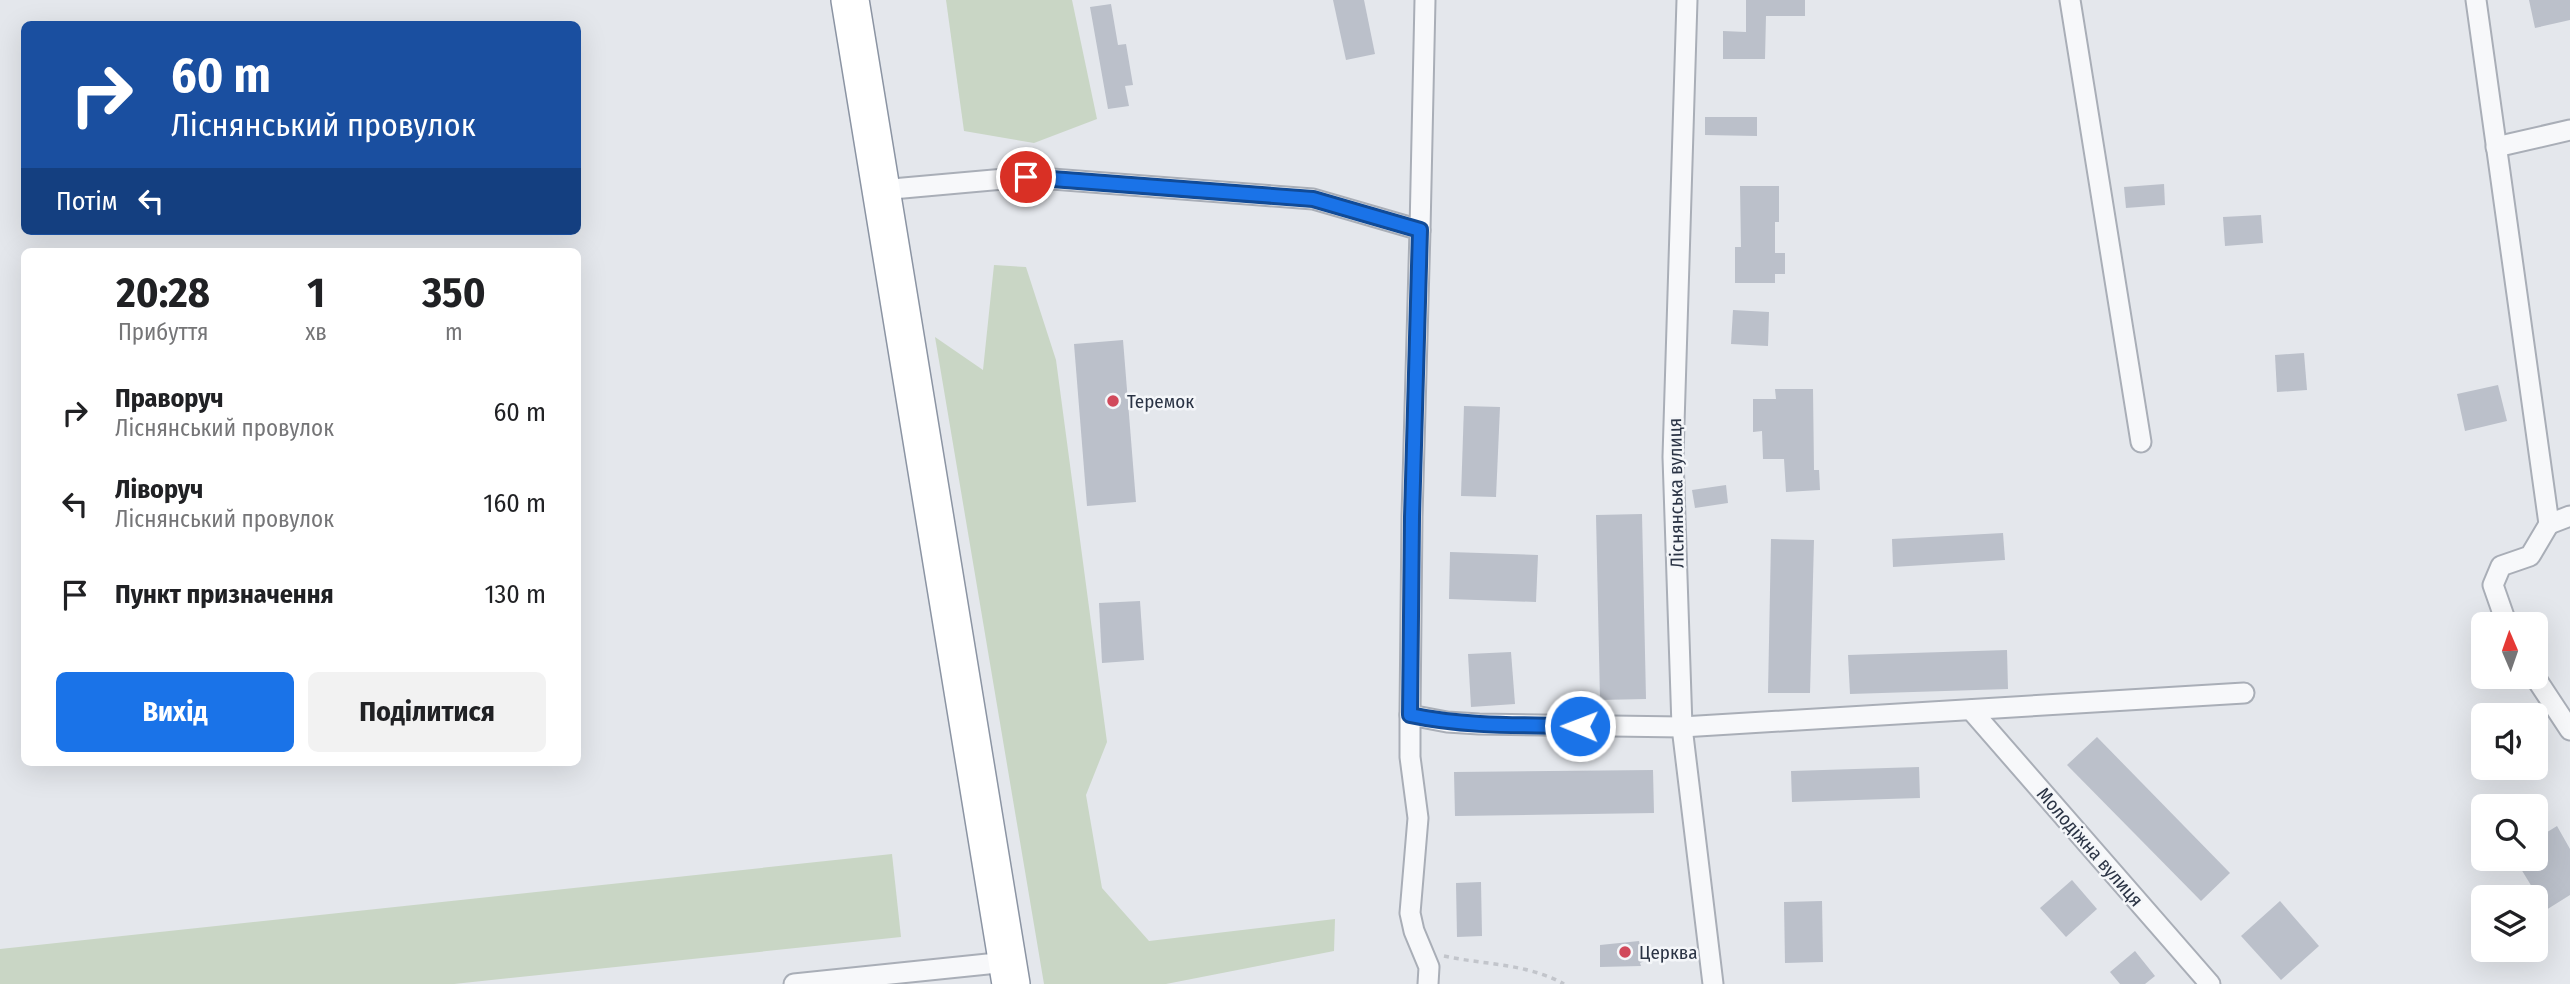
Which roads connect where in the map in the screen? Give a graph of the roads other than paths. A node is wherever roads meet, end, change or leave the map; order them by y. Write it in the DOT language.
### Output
graph roads {
  1 [pos="850,0"];
  2 [pos="1425,0"];
  3 [pos="1686,0"];
  4 [pos="2070,0"];
  5 [pos="2476,0"];
  6 [pos="2570,130"];
  7 [pos="2496,147"];
  8 [pos="881,190"];
  9 [pos="1420,230"];
  10 [pos="2141,442"];
  11 [pos="2570,516"];
  12 [pos="2549,524"];
  13 [pos="2502,612"];
  14 [pos="2544,690"];
  15 [pos="2244,693"];
  16 [pos="1971,710"];
  17 [pos="1410,715"];
  18 [pos="1682,727"];
  19 [pos="2570,730"];
  20 [pos="1009,973"];
  21 [pos="794,984"];
  22 [pos="1428,984"];
  23 [pos="1713,984"];
  24 [pos="2210,984"];
  1 -- 8 [label="highway"];
  2 -- 9 [label="street"];
  3 -- 18 [label="street, Ліснянська вулиця"];
  4 -- 10 [label="street"];
  5 -- 7 [label="street"];
  6 -- 7 [label="street"];
  7 -- 12 [label="street"];
  8 -- 9 [label="street"];
  8 -- 20 [label="highway"];
  9 -- 17 [label="street"];
  11 -- 12 [label="street"];
  12 -- 13 [label="street"];
  14 -- 19 [label="street"];
  15 -- 16 [label="street"];
  16 -- 18 [label="street"];
  16 -- 24 [label="street, Молодіжна вулиця"];
  17 -- 18 [label="street"];
  17 -- 22 [label="street"];
  18 -- 23 [label="street, Ліснянська вулиця"];
  20 -- 21 [label="street"];
}
